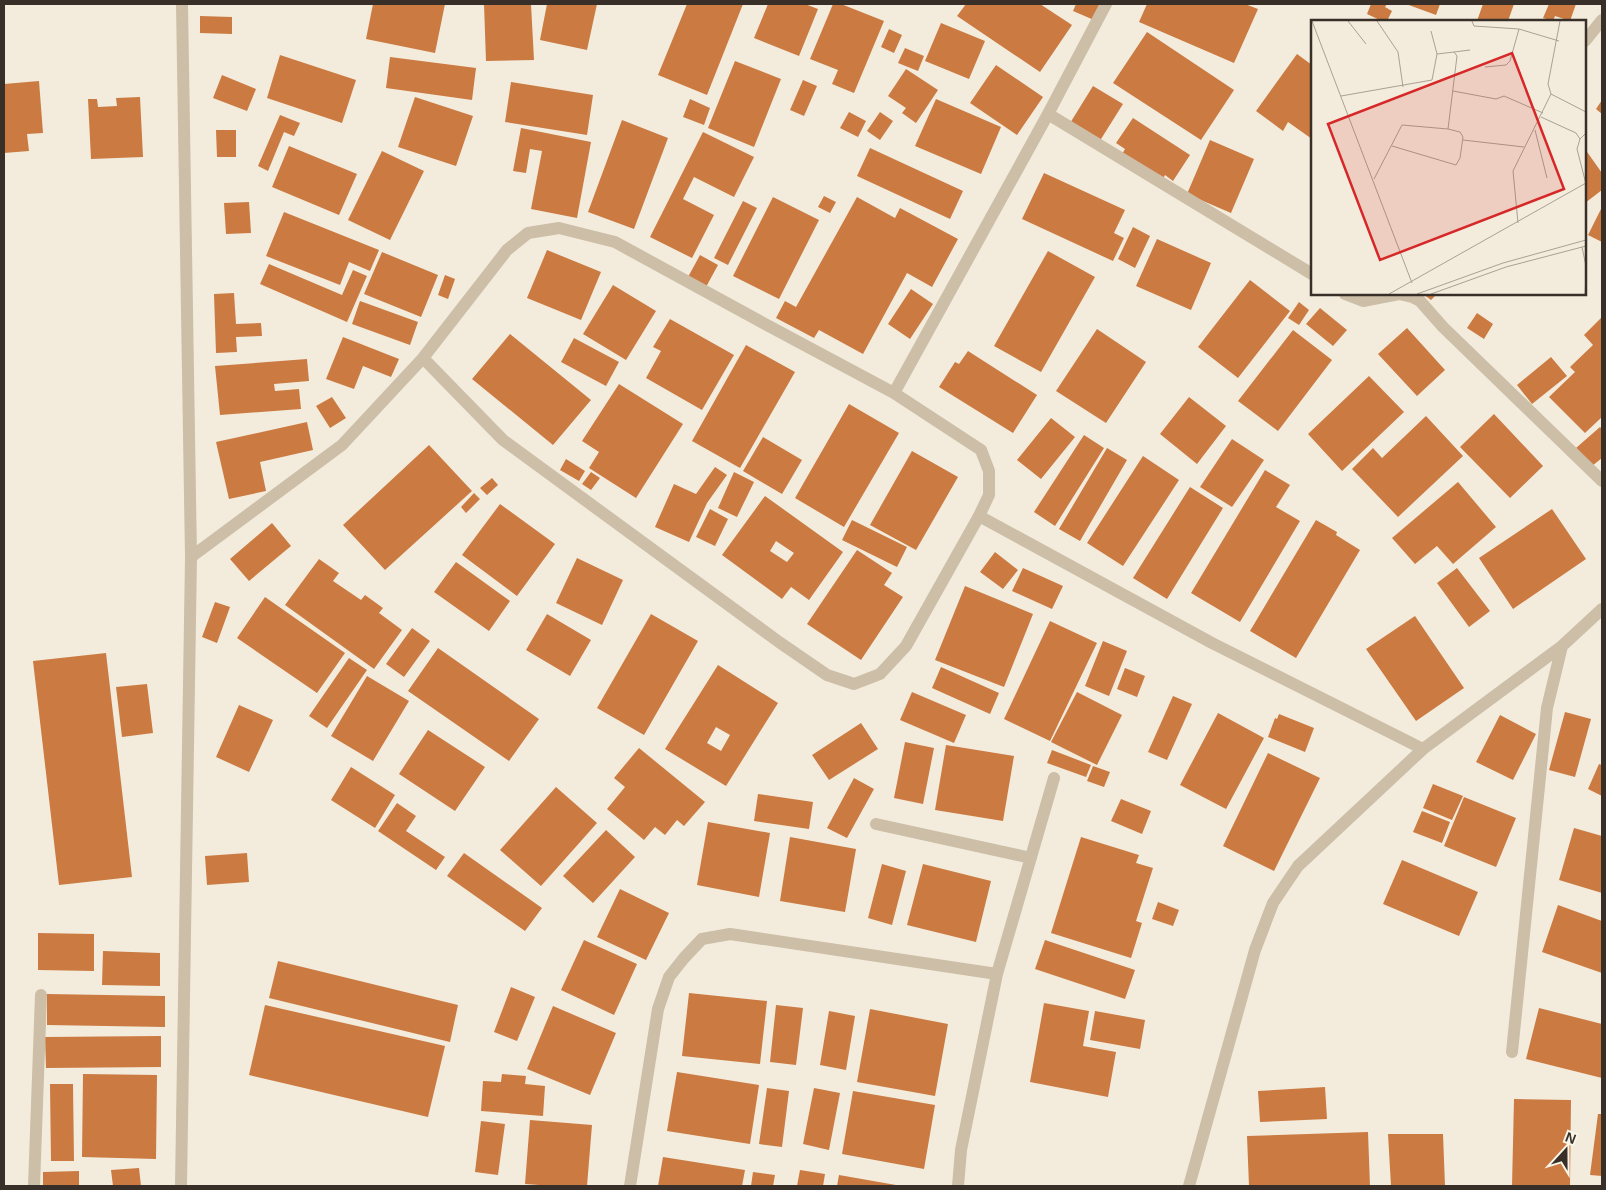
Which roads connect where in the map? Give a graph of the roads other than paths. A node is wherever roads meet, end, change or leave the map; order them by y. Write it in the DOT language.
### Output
graph roads {
  1 [pos="182,4"];
  2 [pos="1106,4"];
  3 [pos="1602,20"];
  4 [pos="1586,40"];
  5 [pos="1048,114"];
  6 [pos="1311,273"];
  7 [pos="1348,295"];
  8 [pos="1394,295"];
  9 [pos="1403,295"];
  10 [pos="424,358"];
  11 [pos="894,393"];
  12 [pos="1602,481"];
  13 [pos="979,516"];
  14 [pos="191,557"];
  15 [pos="1602,608"];
  16 [pos="1562,646"];
  17 [pos="1423,750"];
  18 [pos="1054,778"];
  19 [pos="876,824"];
  20 [pos="1030,858"];
  21 [pos="997,974"];
  22 [pos="41,996"];
  23 [pos="1512,1052"];
  24 [pos="34,1186"];
  25 [pos="181,1186"];
  26 [pos="630,1186"];
  27 [pos="958,1186"];
  28 [pos="1189,1186"];
  1 -- 14 [label="street"];
  2 -- 5 [label="street"];
  3 -- 4 [label="street"];
  5 -- 6 [label="street"];
  5 -- 11 [label="street"];
  7 -- 8 [label="street"];
  9 -- 12 [label="street"];
  10 -- 11 [label="street"];
  10 -- 13 [label="street"];
  10 -- 14 [label="street"];
  11 -- 13 [label="street"];
  13 -- 17 [label="street"];
  14 -- 25 [label="street"];
  15 -- 16 [label="street"];
  16 -- 17 [label="street"];
  16 -- 23 [label="street"];
  17 -- 28 [label="street"];
  18 -- 20 [label="street"];
  19 -- 20 [label="street"];
  20 -- 21 [label="street"];
  21 -- 26 [label="street"];
  21 -- 27 [label="street"];
  22 -- 24 [label="street"];
}
